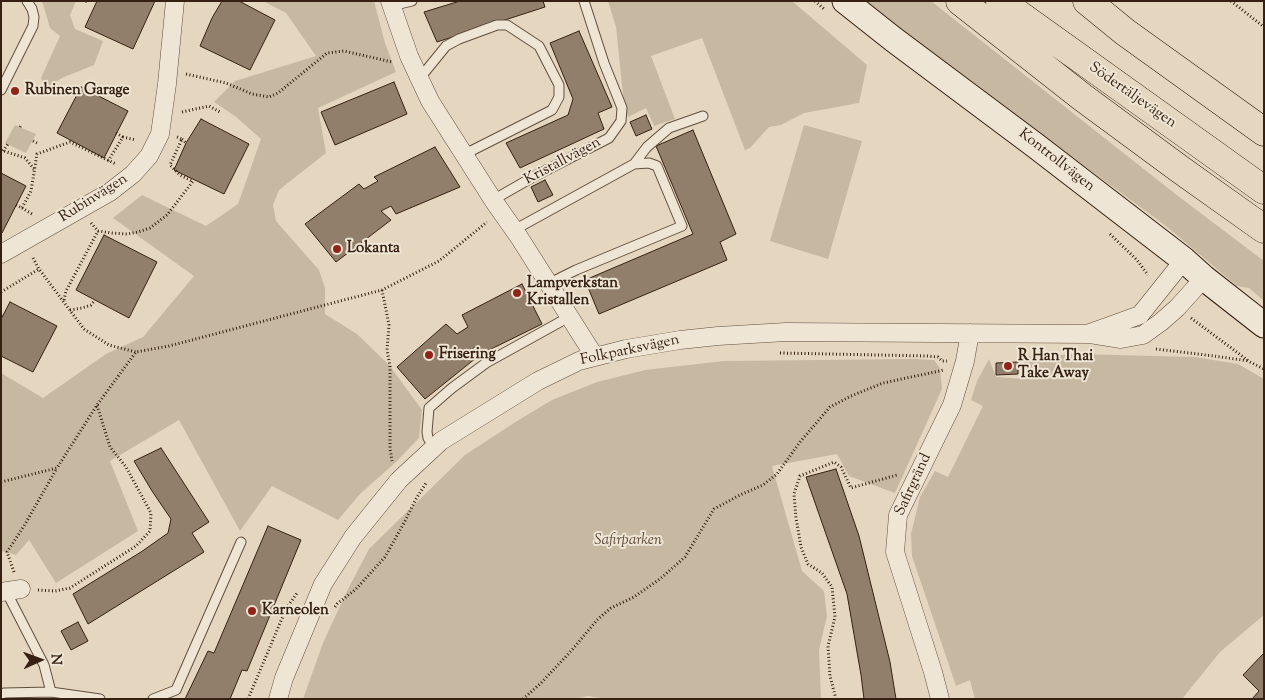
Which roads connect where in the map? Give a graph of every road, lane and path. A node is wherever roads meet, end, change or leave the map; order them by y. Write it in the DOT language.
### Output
graph roads {
  1 [pos="27,1"];
  2 [pos="175,1"];
  3 [pos="412,1"];
  4 [pos="584,1"];
  5 [pos="846,1"];
  6 [pos="960,1"];
  7 [pos="1000,1"];
  8 [pos="1087,1"];
  9 [pos="1231,1"];
  10 [pos="391,4"];
  11 [pos="1264,27"];
  12 [pos="30,32"];
  13 [pos="417,72"];
  14 [pos="194,75"];
  15 [pos="1,90"];
  16 [pos="220,112"];
  17 [pos="174,114"];
  18 [pos="703,116"];
  19 [pos="1264,132"];
  20 [pos="116,133"];
  21 [pos="170,134"];
  22 [pos="123,137"];
  23 [pos="182,139"];
  24 [pos="143,142"];
  25 [pos="186,143"];
  26 [pos="8,144"];
  27 [pos="2,151"];
  28 [pos="24,152"];
  29 [pos="465,154"];
  30 [pos="22,157"];
  31 [pos="108,161"];
  32 [pos="634,164"];
  33 [pos="121,167"];
  34 [pos="34,168"];
  35 [pos="1264,190"];
  36 [pos="494,200"];
  37 [pos="16,205"];
  38 [pos="22,208"];
  39 [pos="39,218"];
  40 [pos="87,218"];
  41 [pos="1264,229"];
  42 [pos="514,230"];
  43 [pos="98,231"];
  44 [pos="24,242"];
  45 [pos="1,254"];
  46 [pos="1184,260"];
  47 [pos="82,262"];
  48 [pos="89,265"];
  49 [pos="39,269"];
  50 [pos="1149,276"];
  51 [pos="1204,278"];
  52 [pos="1146,283"];
  53 [pos="548,284"];
  54 [pos="382,290"];
  55 [pos="1,292"];
  56 [pos="63,300"];
  57 [pos="95,300"];
  58 [pos="70,310"];
  59 [pos="569,317"];
  60 [pos="1189,317"];
  61 [pos="1264,325"];
  62 [pos="970,332"];
  63 [pos="1090,334"];
  64 [pos="1153,349"];
  65 [pos="136,352"];
  66 [pos="774,353"];
  67 [pos="919,356"];
  68 [pos="595,357"];
  69 [pos="1250,362"];
  70 [pos="1264,369"];
  71 [pos="945,370"];
  72 [pos="97,405"];
  73 [pos="434,448"];
  74 [pos="57,468"];
  75 [pos="395,469"];
  76 [pos="918,476"];
  77 [pos="1,482"];
  78 [pos="426,482"];
  79 [pos="240,542"];
  80 [pos="7,552"];
  81 [pos="9,591"];
  82 [pos="299,591"];
  83 [pos="332,611"];
  84 [pos="51,692"];
  85 [pos="1,695"];
  86 [pos="100,699"];
  87 [pos="153,699"];
  88 [pos="248,699"];
  89 [pos="278,699"];
  90 [pos="523,699"];
  91 [pos="836,699"];
  92 [pos="940,699"];
  1 -- 15 [label="lane"];
  2 -- 44 [label="street, Rubinvägen"];
  3 -- 10 [label="lane"];
  4 -- 36 [label="lane, Kristallvägen"];
  5 -- 46 [label="street, Kontrollvägen"];
  6 -- 41 [label="highway"];
  7 -- 35 [label="highway, Södertäljevägen"];
  8 -- 19 [label="highway"];
  9 -- 11 [label="path"];
  10 -- 13 [label="street"];
  12 -- 15 [label="lane"];
  13 -- 14 [label="path"];
  13 -- 29 [label="street"];
  13 -- 29 [label="lane"];
  16 -- 17 [label="path"];
  18 -- 32 [label="lane"];
  20 -- 22 [label="path"];
  21 -- 23 [label="path"];
  22 -- 24 [label="path"];
  22 -- 31 [label="path"];
  23 -- 25 [label="path"];
  23 -- 43 [label="path"];
  26 -- 27 [label="path"];
  27 -- 30 [label="path"];
  28 -- 30 [label="path"];
  29 -- 36 [label="street"];
  30 -- 34 [label="path"];
  31 -- 33 [label="path"];
  31 -- 34 [label="path"];
  32 -- 42 [label="lane"];
  32 -- 53 [label="lane"];
  34 -- 38 [label="path"];
  36 -- 42 [label="street"];
  36 -- 54 [label="path"];
  37 -- 38 [label="path"];
  38 -- 39 [label="path"];
  40 -- 43 [label="path"];
  42 -- 53 [label="street"];
  43 -- 47 [label="path"];
  44 -- 45 [label="street, Rubinvägen"];
  44 -- 49 [label="path"];
  46 -- 51 [label="street, Kontrollvägen"];
  46 -- 63 [label="street, Folkparksvägen"];
  47 -- 48 [label="path"];
  47 -- 56 [label="path"];
  49 -- 55 [label="path"];
  49 -- 56 [label="path"];
  50 -- 52 [label="path"];
  51 -- 61 [label="street, Kontrollvägen"];
  51 -- 63 [label="street, Folkparksvägen"];
  53 -- 59 [label="street"];
  54 -- 65 [label="path"];
  54 -- 75 [label="path"];
  56 -- 58 [label="path"];
  57 -- 58 [label="path"];
  58 -- 65 [label="path"];
  59 -- 68 [label="street"];
  59 -- 73 [label="lane"];
  60 -- 69 [label="path"];
  62 -- 63 [label="street, Folkparksvägen"];
  62 -- 68 [label="street, Folkparksvägen"];
  62 -- 76 [label="street, Safirgränd"];
  64 -- 69 [label="path"];
  65 -- 72 [label="path"];
  66 -- 67 [label="path"];
  68 -- 73 [label="street, Folkparksvägen"];
  69 -- 70 [label="path"];
  71 -- 90 [label="path"];
  72 -- 74 [label="path"];
  72 -- 81 [label="path"];
  73 -- 89 [label="street, Folkparksvägen"];
  74 -- 77 [label="path"];
  74 -- 80 [label="path"];
  76 -- 91 [label="path"];
  76 -- 92 [label="street, Safirgränd"];
  78 -- 83 [label="path"];
  79 -- 87 [label="lane"];
  81 -- 84 [label="lane"];
  82 -- 88 [label="path"];
  84 -- 85 [label="lane"];
  84 -- 86 [label="lane"];
}
